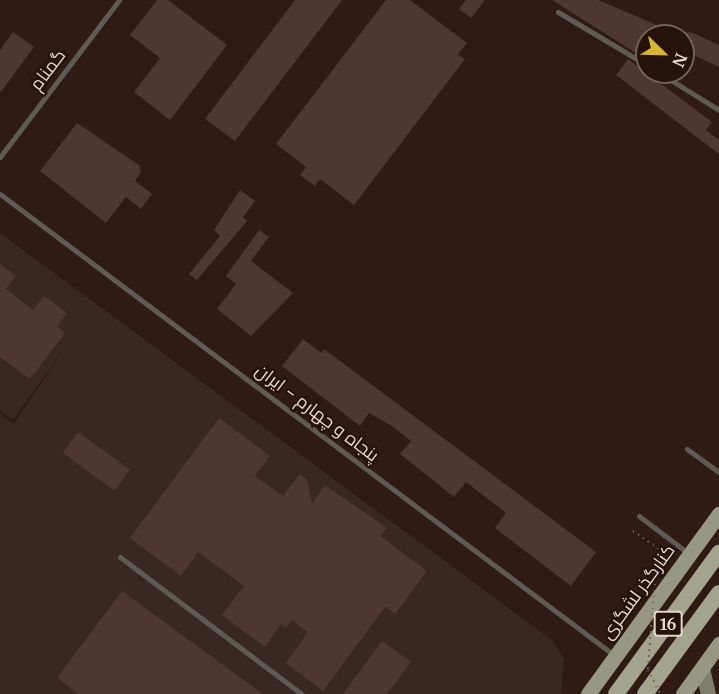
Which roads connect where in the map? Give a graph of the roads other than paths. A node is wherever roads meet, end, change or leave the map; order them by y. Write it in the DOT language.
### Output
graph roads {
  1 [pos="119,0"];
  2 [pos="558,12"];
  3 [pos="635,58"];
  4 [pos="677,84"];
  5 [pos="719,110"];
  6 [pos="0,157"];
  7 [pos="0,194"];
  8 [pos="687,448"];
  9 [pos="719,472"];
  10 [pos="719,514"];
  11 [pos="639,516"];
  12 [pos="690,554"];
  13 [pos="719,554"];
  14 [pos="120,556"];
  15 [pos="719,593"];
  16 [pos="719,644"];
  17 [pos="615,656"];
  18 [pos="702,668"];
  19 [pos="302,694"];
  20 [pos="588,694"];
  21 [pos="616,694"];
  22 [pos="645,694"];
  23 [pos="682,694"];
  24 [pos="708,694"];
  1 -- 6 [label="lane, گمنام"];
  2 -- 3 [label="lane"];
  4 -- 5 [label="lane"];
  7 -- 17 [label="lane, پنجاه و چهارم - ایران"];
  8 -- 9 [label="lane"];
  10 -- 12 [label="main road, کنارگذر لشگری"];
  11 -- 12 [label="lane"];
  12 -- 17 [label="main road, کنارگذر لشگری"];
  13 -- 21 [label="highway, 16"];
  14 -- 19 [label="lane"];
  15 -- 22 [label="highway, 16"];
  16 -- 18 [label="main road"];
  17 -- 20 [label="main road, کنارگذر لشگری"];
  18 -- 23 [label="main road"];
  18 -- 24 [label="main road"];
}
